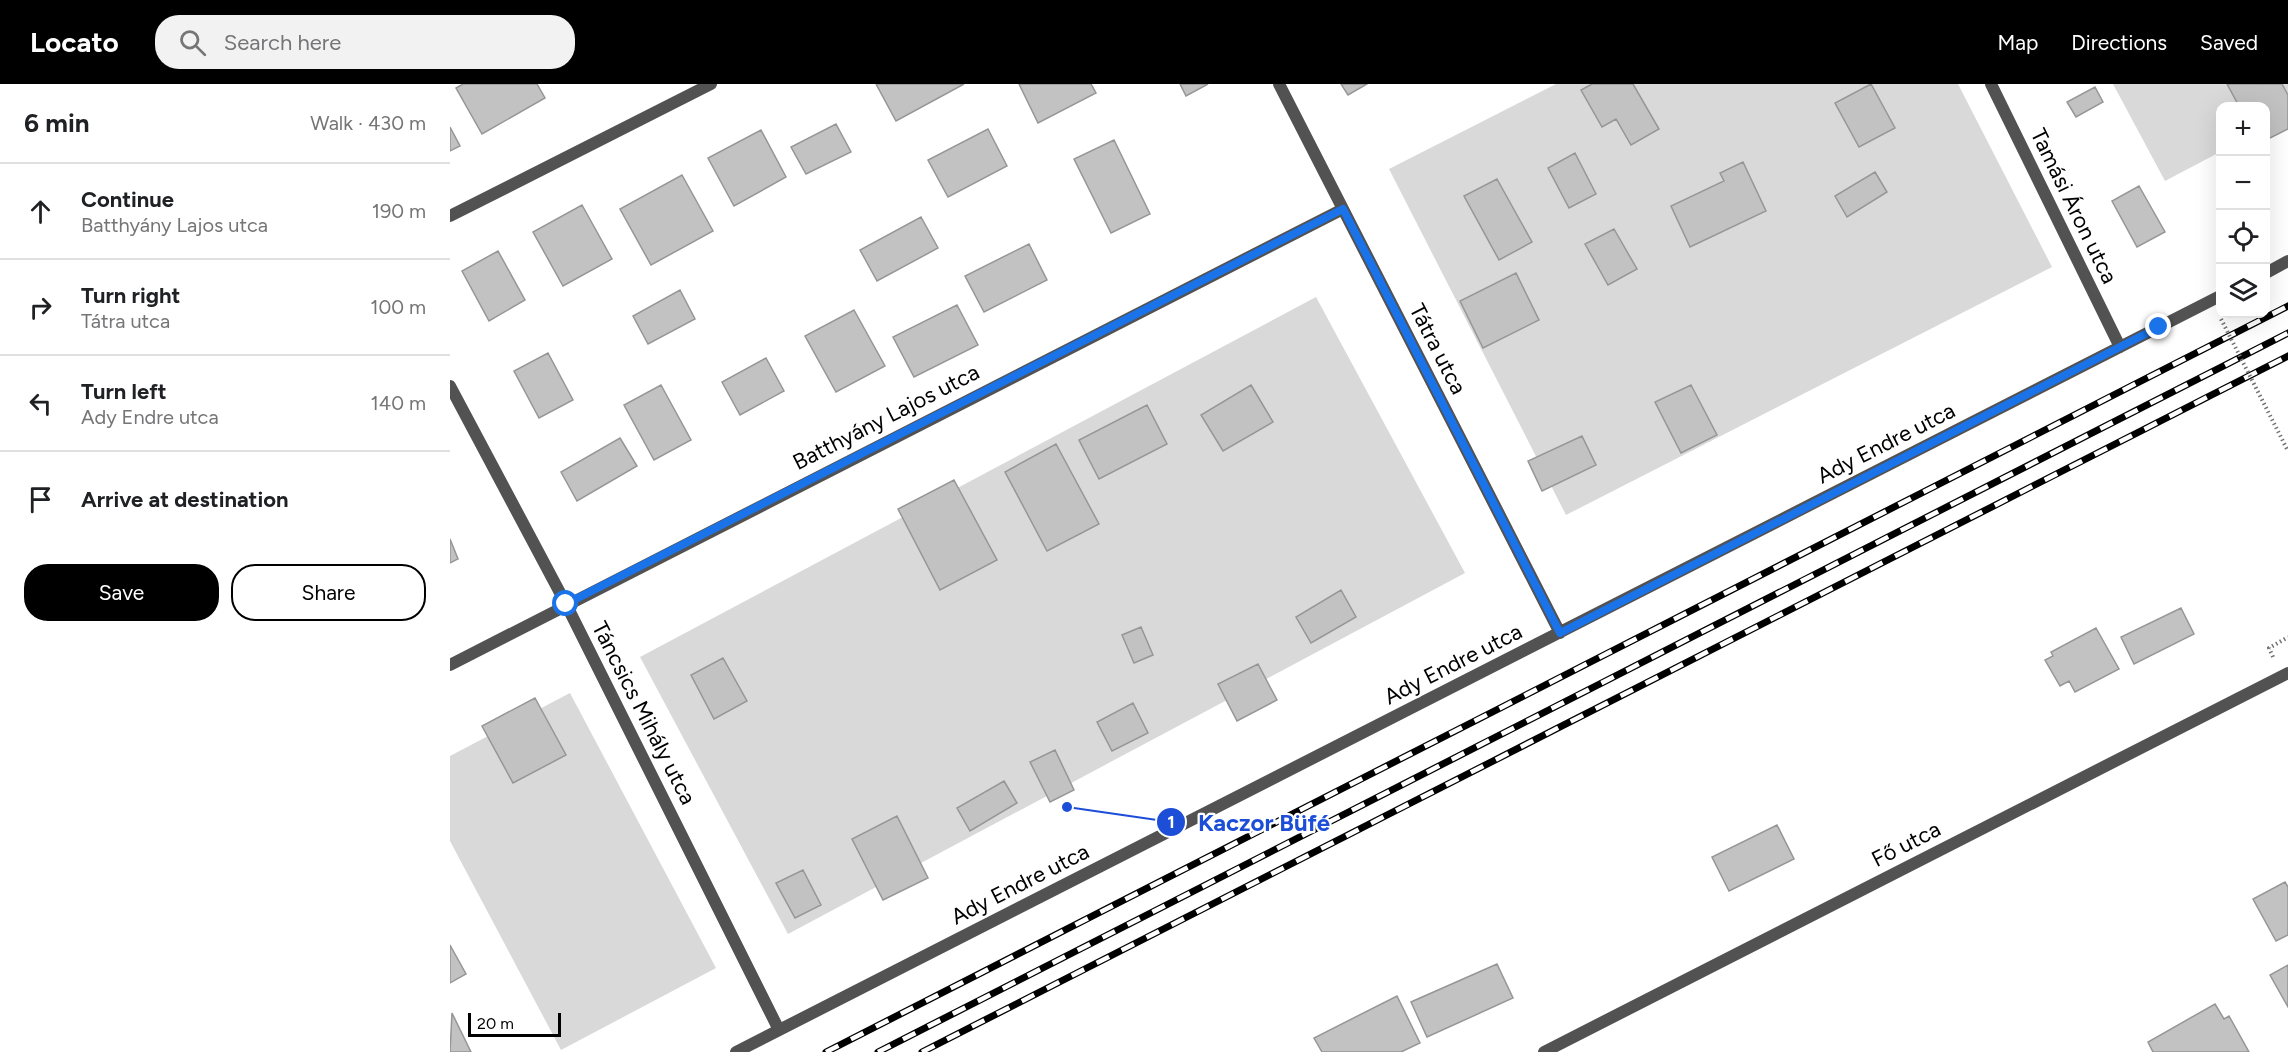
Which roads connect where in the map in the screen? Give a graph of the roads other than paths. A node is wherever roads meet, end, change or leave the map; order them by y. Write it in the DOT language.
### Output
graph roads {
  1 [pos="711,84"];
  2 [pos="1279,84"];
  3 [pos="1991,84"];
  4 [pos="1343,209"];
  5 [pos="450,216"];
  6 [pos="2288,261"];
  7 [pos="2270,270"];
  8 [pos="2216,298"];
  9 [pos="2120,347"];
  10 [pos="450,386"];
  11 [pos="566,604"];
  12 [pos="1560,633"];
  13 [pos="450,665"];
  14 [pos="2288,673"];
  15 [pos="779,1030"];
  16 [pos="736,1052"];
  17 [pos="1544,1052"];
  1 -- 5 [label="street"];
  2 -- 4 [label="street, Tátra utca"];
  3 -- 9 [label="street, Tamási Áron utca"];
  4 -- 11 [label="street, Batthyány Lajos utca"];
  4 -- 12 [label="street, Tátra utca"];
  6 -- 7 [label="street"];
  8 -- 9 [label="street, Ady Endre utca"];
  9 -- 12 [label="street, Ady Endre utca"];
  10 -- 11 [label="street, Táncsics Mihály utca"];
  11 -- 13 [label="street, Batthyány Lajos utca"];
  11 -- 15 [label="street, Táncsics Mihály utca"];
  12 -- 15 [label="street, Ady Endre utca"];
  14 -- 17 [label="street, Fő utca"];
  15 -- 16 [label="street, Ady Endre utca"];
}
